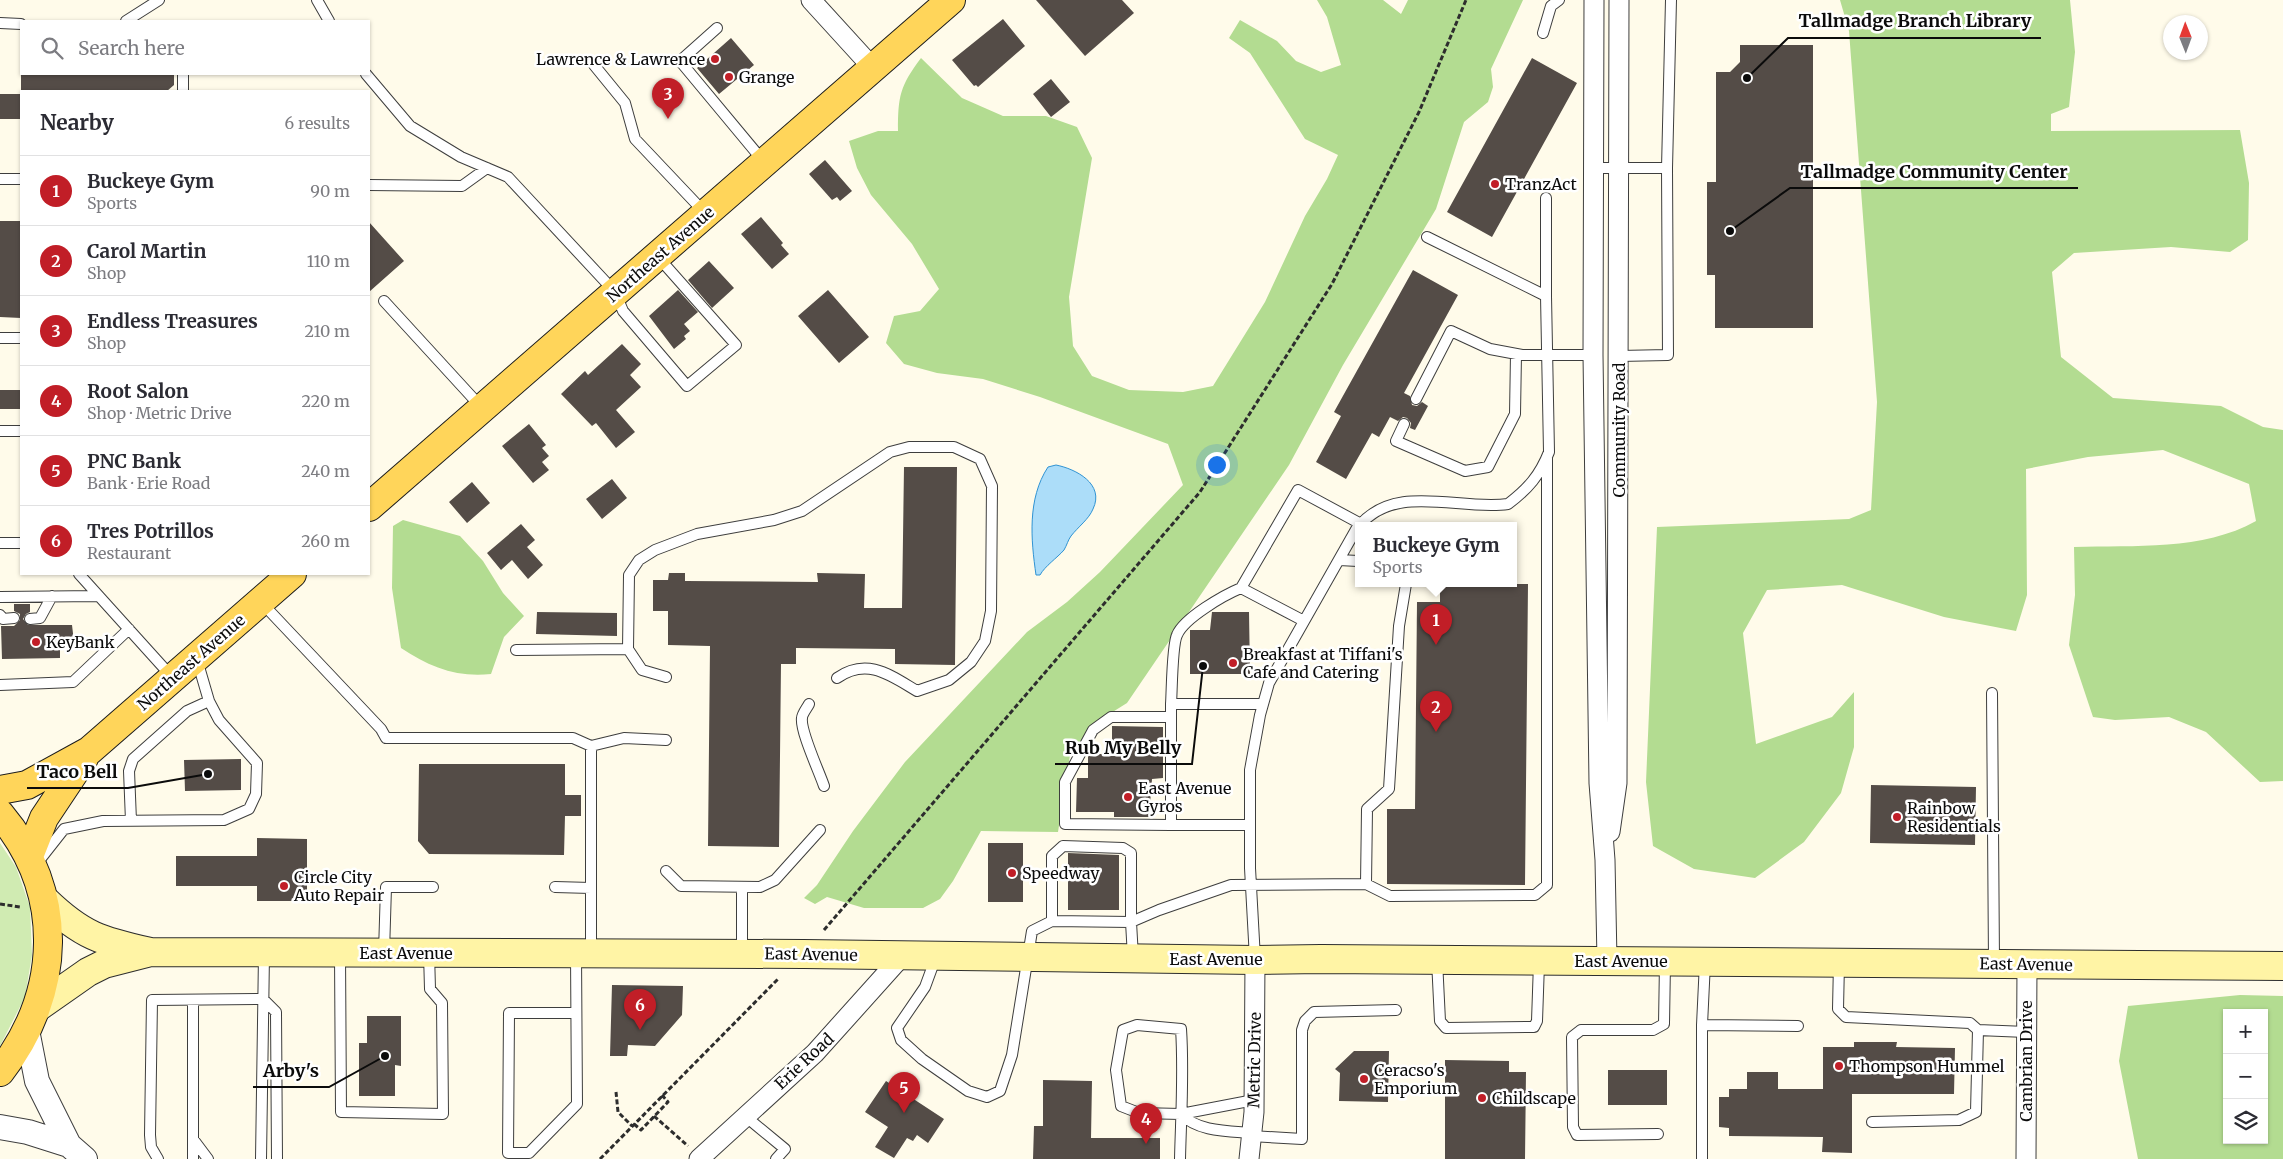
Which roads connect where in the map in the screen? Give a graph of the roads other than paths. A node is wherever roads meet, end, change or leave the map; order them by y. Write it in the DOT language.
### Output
graph roads {
  1 [pos="159,0"];
  2 [pos="316,0"];
  3 [pos="810,0"];
  4 [pos="951,0"];
  5 [pos="1559,0"];
  6 [pos="1594,0"];
  7 [pos="1620,0"];
  8 [pos="1671,0"];
  9 [pos="128,20"];
  10 [pos="328,20"];
  11 [pos="0,24"];
  12 [pos="20,24"];
  13 [pos="717,28"];
  14 [pos="1543,33"];
  15 [pos="594,65"];
  16 [pos="872,68"];
  17 [pos="183,75"];
  18 [pos="367,75"];
  19 [pos="183,90"];
  20 [pos="765,162"];
  21 [pos="487,168"];
  22 [pos="1593,168"];
  23 [pos="1619,168"];
  24 [pos="1667,168"];
  25 [pos="0,179"];
  26 [pos="20,179"];
  27 [pos="370,185"];
  28 [pos="1546,198"];
  29 [pos="705,214"];
  30 [pos="1427,238"];
  31 [pos="657,256"];
  32 [pos="615,292"];
  33 [pos="1546,296"];
  34 [pos="384,301"];
  35 [pos="0,338"];
  36 [pos="20,338"];
  37 [pos="1516,354"];
  38 [pos="1548,354"];
  39 [pos="1593,355"];
  40 [pos="1619,356"];
  41 [pos="1416,400"];
  42 [pos="482,408"];
  43 [pos="1404,424"];
  44 [pos="0,431"];
  45 [pos="20,431"];
  46 [pos="1547,458"];
  47 [pos="370,506"];
  48 [pos="1364,522"];
  49 [pos="1355,524"];
  50 [pos="1355,533"];
  51 [pos="0,543"];
  52 [pos="20,543"];
  53 [pos="1339,560"];
  54 [pos="1355,561"];
  55 [pos="80,575"];
  56 [pos="291,575"];
  57 [pos="1406,587"];
  58 [pos="1241,588"];
  59 [pos="52,596"];
  60 [pos="98,596"];
  61 [pos="0,597"];
  62 [pos="260,602"];
  63 [pos="0,615"];
  64 [pos="14,618"];
  65 [pos="30,619"];
  66 [pos="1304,621"];
  67 [pos="129,629"];
  68 [pos="628,649"];
  69 [pos="516,650"];
  70 [pos="197,657"];
  71 [pos="666,677"];
  72 [pos="172,678"];
  73 [pos="837,678"];
  74 [pos="0,685"];
  75 [pos="1992,693"];
  76 [pos="209,701"];
  77 [pos="809,704"];
  78 [pos="1171,704"];
  79 [pos="1263,704"];
  80 [pos="1171,717"];
  81 [pos="666,740"];
  82 [pos="591,746"];
  83 [pos="89,751"];
  84 [pos="824,786"];
  85 [pos="0,790"];
  86 [pos="0,814"];
  87 [pos="131,821"];
  88 [pos="1171,825"];
  89 [pos="1250,826"];
  90 [pos="820,830"];
  91 [pos="1605,860"];
  92 [pos="32,862"];
  93 [pos="666,871"];
  94 [pos="1366,884"];
  95 [pos="1251,885"];
  96 [pos="433,887"];
  97 [pos="742,887"];
  98 [pos="555,888"];
  99 [pos="591,888"];
  100 [pos="44,900"];
  101 [pos="1052,921"];
  102 [pos="1131,922"];
  103 [pos="150,952"];
  104 [pos="264,953"];
  105 [pos="340,953"];
  106 [pos="384,953"];
  107 [pos="429,953"];
  108 [pos="583,953"];
  109 [pos="742,954"];
  110 [pos="903,955"];
  111 [pos="936,956"];
  112 [pos="1028,957"];
  113 [pos="1133,958"];
  114 [pos="1437,959"];
  115 [pos="1255,960"];
  116 [pos="1539,960"];
  117 [pos="1607,960"];
  118 [pos="1665,961"];
  119 [pos="1705,961"];
  120 [pos="1839,962"];
  121 [pos="1994,964"];
  122 [pos="2027,964"];
  123 [pos="2283,966"];
  124 [pos="263,999"];
  125 [pos="193,1000"];
  126 [pos="1396,1010"];
  127 [pos="576,1013"];
  128 [pos="32,1019"];
  129 [pos="1702,1024"];
  130 [pos="1798,1026"];
  131 [pos="1978,1030"];
  132 [pos="2026,1032"];
  133 [pos="0,1072"];
  134 [pos="1254,1100"];
  135 [pos="1181,1114"];
  136 [pos="745,1116"];
  137 [pos="1872,1122"];
  138 [pos="0,1127"];
  139 [pos="1252,1134"];
  140 [pos="1658,1134"];
  141 [pos="193,1139"];
  142 [pos="77,1152"];
  143 [pos="508,1156"];
  144 [pos="700,1158"];
  145 [pos="158,1159"];
  146 [pos="193,1159"];
  147 [pos="208,1159"];
  148 [pos="262,1159"];
  149 [pos="277,1159"];
  150 [pos="776,1159"];
  151 [pos="1180,1159"];
  152 [pos="1249,1159"];
  153 [pos="1702,1159"];
  154 [pos="2026,1159"];
  1 -- 9 [label="lane"];
  2 -- 10 [label="lane"];
  3 -- 16 [label="street"];
  4 -- 16 [label="main road, Northeast Avenue"];
  5 -- 14 [label="lane"];
  6 -- 22 [label="street, Community Road"];
  7 -- 23 [label="street, Community Road"];
  8 -- 24 [label="lane"];
  11 -- 12 [label="lane"];
  13 -- 20 [label="lane"];
  15 -- 29 [label="lane"];
  16 -- 20 [label="main road, Northeast Avenue"];
  17 -- 19 [label="lane"];
  18 -- 21 [label="lane"];
  20 -- 29 [label="main road, Northeast Avenue"];
  21 -- 27 [label="lane"];
  21 -- 32 [label="lane"];
  22 -- 23 [label="lane"];
  22 -- 39 [label="street, Community Road"];
  23 -- 24 [label="lane"];
  23 -- 40 [label="street, Community Road"];
  24 -- 40 [label="lane"];
  25 -- 26 [label="lane"];
  28 -- 33 [label="lane"];
  29 -- 31 [label="main road, Northeast Avenue"];
  30 -- 33 [label="lane"];
  31 -- 32 [label="main road, Northeast Avenue"];
  31 -- 32 [label="lane"];
  32 -- 42 [label="main road, Northeast Avenue"];
  33 -- 38 [label="lane"];
  34 -- 42 [label="lane"];
  35 -- 36 [label="lane"];
  37 -- 38 [label="lane"];
  37 -- 41 [label="lane"];
  37 -- 43 [label="lane"];
  38 -- 39 [label="lane"];
  38 -- 46 [label="lane"];
  39 -- 40 [label="street"];
  39 -- 91 [label="street, Community Road"];
  40 -- 91 [label="street, Community Road"];
  42 -- 47 [label="main road, Northeast Avenue"];
  44 -- 45 [label="lane"];
  46 -- 48 [label="lane"];
  46 -- 94 [label="lane"];
  49 -- 58 [label="lane"];
  50 -- 53 [label="lane"];
  51 -- 52 [label="lane"];
  53 -- 54 [label="lane"];
  53 -- 66 [label="lane"];
  55 -- 60 [label="lane"];
  56 -- 62 [label="main road, Northeast Avenue"];
  57 -- 94 [label="lane"];
  58 -- 66 [label="lane"];
  58 -- 78 [label="lane"];
  59 -- 60 [label="lane"];
  59 -- 61 [label="lane"];
  59 -- 65 [label="lane"];
  60 -- 67 [label="lane"];
  62 -- 70 [label="main road, Northeast Avenue"];
  62 -- 82 [label="lane"];
  63 -- 64 [label="lane"];
  66 -- 79 [label="lane"];
  67 -- 72 [label="lane"];
  67 -- 74 [label="lane"];
  68 -- 69 [label="lane"];
  68 -- 71 [label="lane"];
  68 -- 73 [label="lane"];
  70 -- 72 [label="main road, Northeast Avenue"];
  70 -- 76 [label="lane"];
  72 -- 83 [label="main road, Northeast Avenue"];
  75 -- 121 [label="lane"];
  76 -- 87 [label="lane"];
  76 -- 87 [label="lane"];
  77 -- 84 [label="lane"];
  78 -- 79 [label="lane"];
  78 -- 80 [label="lane"];
  79 -- 89 [label="lane"];
  80 -- 88 [label="lane"];
  80 -- 88 [label="lane"];
  81 -- 82 [label="lane"];
  82 -- 99 [label="lane"];
  83 -- 85 [label="main road, Northeast Avenue"];
  83 -- 92 [label="main road, Northeast Avenue"];
  86 -- 92 [label="main road"];
  87 -- 92 [label="lane"];
  88 -- 89 [label="lane"];
  89 -- 95 [label="lane"];
  90 -- 97 [label="lane"];
  91 -- 117 [label="street, Community Road"];
  92 -- 100 [label="main road"];
  93 -- 97 [label="lane"];
  94 -- 95 [label="lane"];
  95 -- 102 [label="lane"];
  95 -- 115 [label="lane"];
  96 -- 106 [label="lane"];
  97 -- 109 [label="lane"];
  98 -- 99 [label="lane"];
  99 -- 108 [label="lane"];
  100 -- 103 [label="main road, East Avenue"];
  100 -- 128 [label="main road"];
  101 -- 102 [label="lane"];
  101 -- 102 [label="lane"];
  101 -- 112 [label="lane"];
  102 -- 113 [label="lane"];
  103 -- 104 [label="main road, East Avenue"];
  103 -- 128 [label="main road, East Avenue"];
  104 -- 105 [label="main road, East Avenue"];
  104 -- 124 [label="lane"];
  105 -- 106 [label="main road, East Avenue"];
  105 -- 107 [label="lane"];
  106 -- 107 [label="main road, East Avenue"];
  107 -- 108 [label="main road, East Avenue"];
  108 -- 109 [label="main road, East Avenue"];
  108 -- 127 [label="lane"];
  109 -- 110 [label="main road, East Avenue"];
  110 -- 111 [label="main road, East Avenue"];
  110 -- 136 [label="street, Erie Road"];
  111 -- 112 [label="main road, East Avenue"];
  111 -- 112 [label="lane"];
  112 -- 113 [label="main road, East Avenue"];
  113 -- 115 [label="main road, East Avenue"];
  114 -- 115 [label="main road, East Avenue"];
  114 -- 116 [label="main road, East Avenue"];
  114 -- 116 [label="lane"];
  115 -- 134 [label="street, Metric Drive"];
  116 -- 117 [label="main road, East Avenue"];
  117 -- 118 [label="main road, East Avenue"];
  118 -- 119 [label="main road, East Avenue"];
  118 -- 140 [label="lane"];
  119 -- 120 [label="main road, East Avenue"];
  119 -- 129 [label="lane"];
  120 -- 121 [label="main road, East Avenue"];
  120 -- 131 [label="lane"];
  121 -- 122 [label="main road, East Avenue"];
  122 -- 123 [label="main road, East Avenue"];
  122 -- 132 [label="street, Cambrian Drive"];
  124 -- 125 [label="lane"];
  124 -- 148 [label="lane"];
  124 -- 149 [label="lane"];
  125 -- 141 [label="lane"];
  125 -- 145 [label="lane"];
  126 -- 139 [label="lane"];
  127 -- 143 [label="lane"];
  127 -- 143 [label="lane"];
  128 -- 133 [label="main road"];
  128 -- 142 [label="street"];
  129 -- 130 [label="lane"];
  129 -- 153 [label="lane"];
  131 -- 132 [label="lane"];
  131 -- 137 [label="lane"];
  132 -- 154 [label="street, Cambrian Drive"];
  134 -- 135 [label="lane"];
  134 -- 139 [label="street, Metric Drive"];
  135 -- 135 [label="lane"];
  135 -- 139 [label="lane"];
  135 -- 151 [label="lane"];
  136 -- 144 [label="street, Erie Road"];
  136 -- 150 [label="lane"];
  138 -- 142 [label="street"];
  139 -- 152 [label="street, Metric Drive"];
  141 -- 146 [label="lane"];
  141 -- 147 [label="lane"];
}
